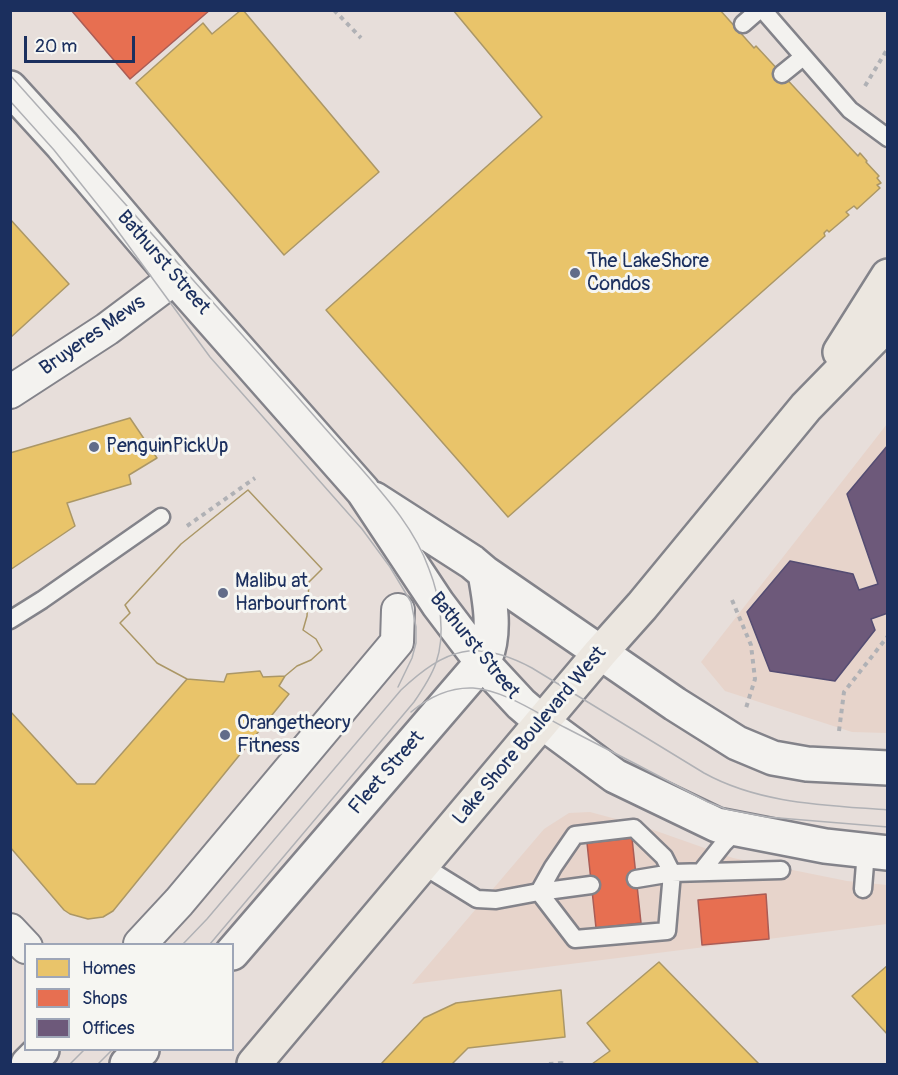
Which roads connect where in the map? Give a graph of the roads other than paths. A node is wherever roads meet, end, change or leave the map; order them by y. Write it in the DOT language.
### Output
graph roads {
  1 [pos="761,10"];
  2 [pos="740,28"];
  3 [pos="803,57"];
  4 [pos="782,74"];
  5 [pos="10,88"];
  6 [pos="888,138"];
  7 [pos="888,276"];
  8 [pos="175,278"];
  9 [pos="888,323"];
  10 [pos="10,392"];
  11 [pos="806,407"];
  12 [pos="363,491"];
  13 [pos="161,517"];
  14 [pos="485,573"];
  15 [pos="398,610"];
  16 [pos="10,620"];
  17 [pos="600,653"];
  18 [pos="482,662"];
  19 [pos="542,722"];
  20 [pos="888,768"];
  21 [pos="738,829"];
  22 [pos="877,852"];
  23 [pos="422,865"];
  24 [pos="781,870"];
  25 [pos="701,872"];
  26 [pos="672,873"];
  27 [pos="636,879"];
  28 [pos="591,885"];
  29 [pos="863,889"];
  30 [pos="539,892"];
  31 [pos="10,930"];
  32 [pos="142,943"];
  33 [pos="24,945"];
  34 [pos="234,951"];
  35 [pos="41,1051"];
  36 [pos="141,1051"];
  37 [pos="28,1065"];
  38 [pos="127,1065"];
  39 [pos="254,1065"];
  1 -- 2 [label="lane"];
  1 -- 3 [label="lane"];
  3 -- 4 [label="lane"];
  3 -- 6 [label="lane"];
  5 -- 8 [label="street, Bathurst Street"];
  7 -- 11 [label="highway, Lake Shore Boulevard West"];
  8 -- 10 [label="street, Bruyeres Mews"];
  8 -- 12 [label="street, Bathurst Street"];
  9 -- 11 [label="highway, Lake Shore Boulevard West"];
  11 -- 17 [label="highway, Lake Shore Boulevard West"];
  12 -- 14 [label="street, Bathurst Street"];
  12 -- 18 [label="street, Bathurst Street"];
  13 -- 16 [label="lane"];
  14 -- 17 [label="street, Bathurst Street"];
  14 -- 18 [label="street, Fleet Street"];
  15 -- 32 [label="street"];
  17 -- 19 [label="highway, Lake Shore Boulevard West"];
  17 -- 20 [label="street, Bathurst Street"];
  18 -- 19 [label="street, Bathurst Street"];
  18 -- 34 [label="street, Fleet Street"];
  19 -- 21 [label="street, Bathurst Street"];
  19 -- 23 [label="highway, Lake Shore Boulevard West"];
  21 -- 22 [label="street, Bathurst Street"];
  21 -- 25 [label="lane"];
  22 -- 29 [label="lane"];
  23 -- 30 [label="lane"];
  23 -- 39 [label="highway, Lake Shore Boulevard West"];
  24 -- 25 [label="lane"];
  25 -- 26 [label="lane"];
  26 -- 27 [label="lane"];
  26 -- 30 [label="lane"];
  26 -- 30 [label="lane"];
  28 -- 30 [label="lane"];
  31 -- 33 [label="street"];
  35 -- 37 [label="street"];
  36 -- 38 [label="street"];
}
